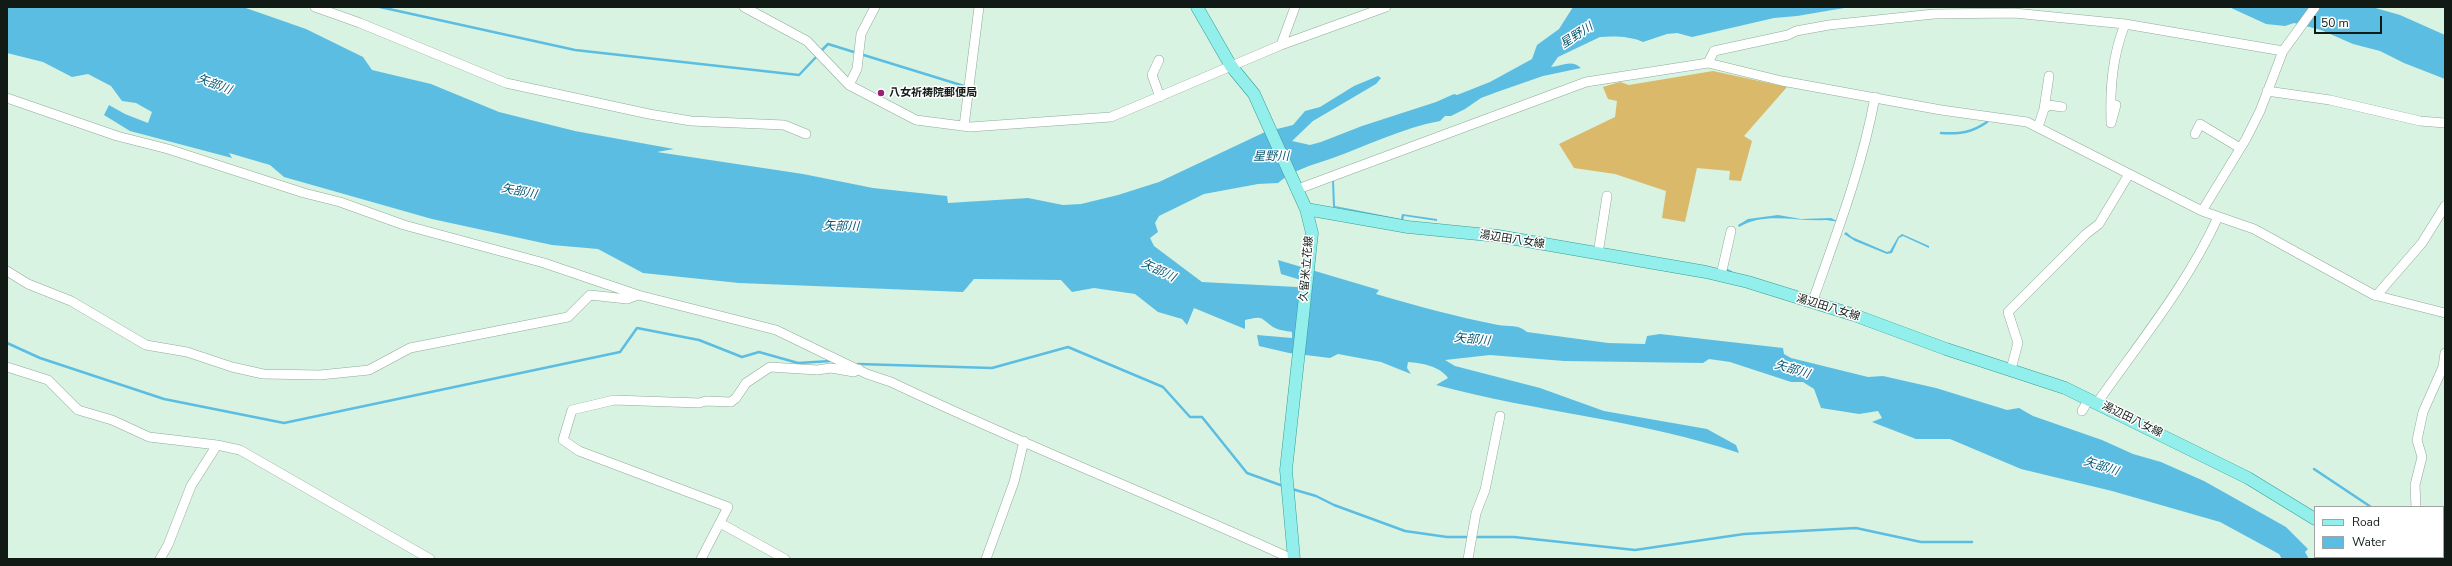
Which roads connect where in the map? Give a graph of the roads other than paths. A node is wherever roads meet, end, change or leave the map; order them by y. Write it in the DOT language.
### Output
graph roads {
  1 [pos="315,7"];
  2 [pos="744,7"];
  3 [pos="875,7"];
  4 [pos="979,7"];
  5 [pos="1197,7"];
  6 [pos="1295,7"];
  7 [pos="1386,7"];
  8 [pos="2315,7"];
  9 [pos="2125,24"];
  10 [pos="1280,45"];
  11 [pos="2283,51"];
  12 [pos="1159,60"];
  13 [pos="1708,63"];
  14 [pos="1231,66"];
  15 [pos="2049,76"];
  16 [pos="849,85"];
  17 [pos="2267,91"];
  18 [pos="1160,97"];
  19 [pos="1875,97"];
  20 [pos="7,98"];
  21 [pos="2116,104"];
  22 [pos="2062,107"];
  23 [pos="2044,109"];
  24 [pos="2445,123"];
  25 [pos="964,126"];
  26 [pos="2038,127"];
  27 [pos="806,134"];
  28 [pos="2195,134"];
  29 [pos="2240,148"];
  30 [pos="2129,174"];
  31 [pos="1296,187"];
  32 [pos="1607,196"];
  33 [pos="2445,206"];
  34 [pos="1306,209"];
  35 [pos="2202,211"];
  36 [pos="2218,217"];
  37 [pos="1731,231"];
  38 [pos="1598,254"];
  39 [pos="7,271"];
  40 [pos="1721,275"];
  41 [pos="638,295"];
  42 [pos="2376,296"];
  43 [pos="1812,303"];
  44 [pos="2445,313"];
  45 [pos="2445,354"];
  46 [pos="7,367"];
  47 [pos="860,369"];
  48 [pos="2011,369"];
  49 [pos="2093,401"];
  50 [pos="2082,411"];
  51 [pos="1500,416"];
  52 [pos="1024,441"];
  53 [pos="217,445"];
  54 [pos="2416,506"];
  55 [pos="2314,518"];
  56 [pos="720,522"];
  57 [pos="160,559"];
  58 [pos="430,559"];
  59 [pos="701,559"];
  60 [pos="785,559"];
  61 [pos="986,559"];
  62 [pos="1293,559"];
  63 [pos="1468,559"];
  1 -- 27 [label="street"];
  2 -- 16 [label="street"];
  3 -- 16 [label="street"];
  4 -- 25 [label="street"];
  5 -- 14 [label="main road, 久留米立花線"];
  6 -- 10 [label="street"];
  7 -- 10 [label="street"];
  8 -- 11 [label="street"];
  9 -- 11 [label="street"];
  9 -- 13 [label="street"];
  9 -- 21 [label="street"];
  10 -- 14 [label="street"];
  11 -- 17 [label="street"];
  12 -- 18 [label="street"];
  13 -- 19 [label="street"];
  13 -- 31 [label="street"];
  14 -- 18 [label="street"];
  14 -- 31 [label="main road, 久留米立花線"];
  15 -- 23 [label="street"];
  16 -- 25 [label="street"];
  17 -- 24 [label="street"];
  17 -- 29 [label="street"];
  18 -- 25 [label="street"];
  19 -- 26 [label="street"];
  19 -- 43 [label="street"];
  20 -- 41 [label="street"];
  22 -- 23 [label="street"];
  23 -- 26 [label="street"];
  26 -- 30 [label="street"];
  28 -- 29 [label="street"];
  29 -- 35 [label="street"];
  30 -- 35 [label="street"];
  30 -- 48 [label="street"];
  31 -- 34 [label="main road, 久留米立花線"];
  32 -- 38 [label="street"];
  33 -- 42 [label="street"];
  34 -- 38 [label="main road, 湯辺田八女線"];
  34 -- 62 [label="main road, 久留米立花線"];
  35 -- 36 [label="street"];
  36 -- 42 [label="street"];
  36 -- 49 [label="street"];
  37 -- 40 [label="street"];
  38 -- 40 [label="main road, 湯辺田八女線"];
  39 -- 41 [label="street"];
  40 -- 43 [label="main road, 湯辺田八女線"];
  41 -- 47 [label="street"];
  42 -- 44 [label="street"];
  43 -- 48 [label="main road, 湯辺田八女線"];
  45 -- 54 [label="street"];
  46 -- 53 [label="street"];
  47 -- 52 [label="street"];
  47 -- 56 [label="street"];
  48 -- 49 [label="main road, 湯辺田八女線"];
  49 -- 50 [label="street"];
  49 -- 55 [label="main road, 湯辺田八女線"];
  51 -- 63 [label="street"];
  52 -- 61 [label="street"];
  52 -- 62 [label="street"];
  53 -- 57 [label="street"];
  53 -- 58 [label="street"];
  56 -- 59 [label="street"];
  56 -- 60 [label="street"];
}
